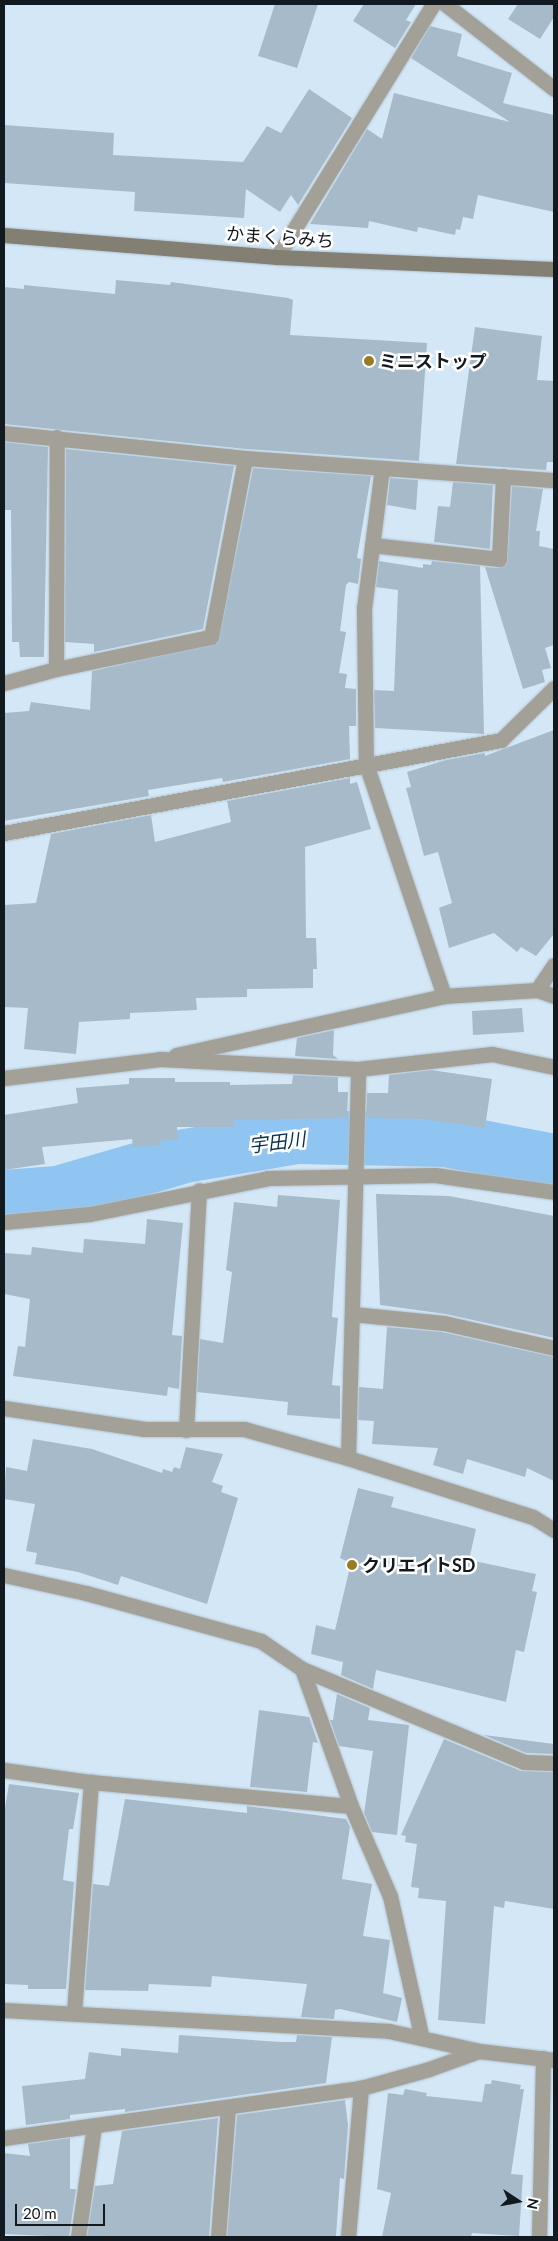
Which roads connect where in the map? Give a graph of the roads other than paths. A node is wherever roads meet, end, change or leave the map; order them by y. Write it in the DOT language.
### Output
graph roads {
  1 [pos="433,4"];
  2 [pos="445,4"];
  3 [pos="554,89"];
  4 [pos="4,235"];
  5 [pos="277,256"];
  6 [pos="554,269"];
  7 [pos="4,434"];
  8 [pos="57,437"];
  9 [pos="245,458"];
  10 [pos="382,468"];
  11 [pos="503,476"];
  12 [pos="554,480"];
  13 [pos="372,545"];
  14 [pos="56,669"];
  15 [pos="4,683"];
  16 [pos="554,688"];
  17 [pos="366,764"];
  18 [pos="4,833"];
  19 [pos="554,965"];
  20 [pos="537,990"];
  21 [pos="444,996"];
  22 [pos="554,996"];
  23 [pos="160,1058"];
  24 [pos="554,1067"];
  25 [pos="358,1069"];
  26 [pos="4,1078"];
  27 [pos="355,1174"];
  28 [pos="199,1190"];
  29 [pos="554,1192"];
  30 [pos="4,1222"];
  31 [pos="352,1314"];
  32 [pos="554,1348"];
  33 [pos="4,1408"];
  34 [pos="186,1430"];
  35 [pos="348,1458"];
  36 [pos="554,1530"];
  37 [pos="4,1575"];
  38 [pos="302,1669"];
  39 [pos="554,1763"];
  40 [pos="4,1770"];
  41 [pos="91,1782"];
  42 [pos="351,1806"];
  43 [pos="4,2010"];
  44 [pos="74,2013"];
  45 [pos="421,2035"];
  46 [pos="479,2051"];
  47 [pos="549,2059"];
  48 [pos="361,2088"];
  49 [pos="228,2106"];
  50 [pos="94,2126"];
  51 [pos="4,2138"];
  52 [pos="78,2237"];
  53 [pos="218,2237"];
  54 [pos="348,2237"];
  55 [pos="539,2237"];
  1 -- 5 [label="street"];
  2 -- 3 [label="street"];
  4 -- 5 [label="main road, かまくらみち"];
  5 -- 6 [label="main road, かまくらみち"];
  7 -- 8 [label="street"];
  8 -- 9 [label="street"];
  8 -- 14 [label="street"];
  9 -- 10 [label="street"];
  9 -- 14 [label="street"];
  10 -- 11 [label="street"];
  10 -- 13 [label="street"];
  11 -- 12 [label="street"];
  11 -- 13 [label="street"];
  13 -- 17 [label="street"];
  14 -- 15 [label="street"];
  16 -- 17 [label="street"];
  17 -- 18 [label="street"];
  17 -- 21 [label="street"];
  19 -- 20 [label="street"];
  20 -- 21 [label="street"];
  20 -- 22 [label="street"];
  21 -- 23 [label="street"];
  23 -- 25 [label="street"];
  23 -- 26 [label="street"];
  24 -- 25 [label="street"];
  25 -- 27 [label="street"];
  27 -- 28 [label="street"];
  27 -- 29 [label="street"];
  27 -- 31 [label="street"];
  28 -- 30 [label="street"];
  28 -- 34 [label="street"];
  31 -- 32 [label="street"];
  31 -- 35 [label="street"];
  33 -- 34 [label="street"];
  34 -- 35 [label="street"];
  35 -- 36 [label="street"];
  37 -- 38 [label="street"];
  38 -- 39 [label="street"];
  38 -- 42 [label="street"];
  40 -- 41 [label="street"];
  41 -- 42 [label="street"];
  41 -- 44 [label="street"];
  42 -- 45 [label="street"];
  43 -- 44 [label="street"];
  44 -- 45 [label="street"];
  45 -- 46 [label="street"];
  46 -- 47 [label="street"];
  46 -- 48 [label="street"];
  47 -- 55 [label="street"];
  48 -- 49 [label="street"];
  48 -- 54 [label="street"];
  49 -- 50 [label="street"];
  49 -- 53 [label="street"];
  50 -- 51 [label="street"];
  50 -- 52 [label="street"];
}
